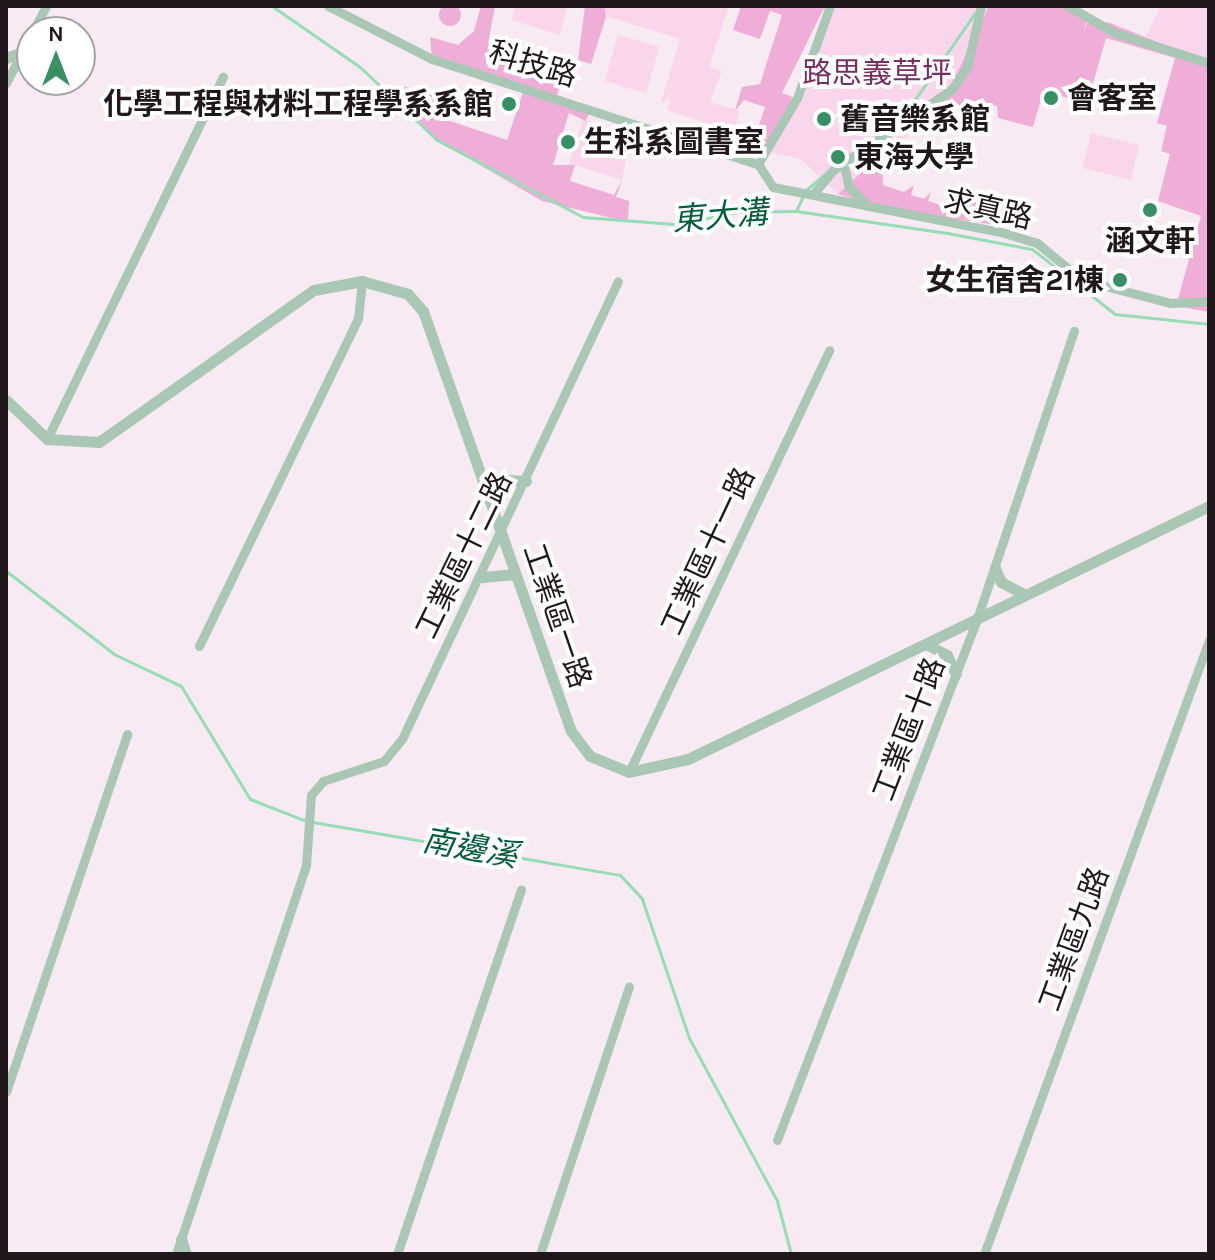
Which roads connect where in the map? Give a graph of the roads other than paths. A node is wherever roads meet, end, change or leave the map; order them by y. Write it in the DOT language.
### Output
graph roads {
  1 [pos="328,6"];
  2 [pos="830,6"];
  3 [pos="981,6"];
  4 [pos="1068,6"];
  5 [pos="16,62"];
  6 [pos="1209,63"];
  7 [pos="223,77"];
  8 [pos="6,83"];
  9 [pos="758,164"];
  10 [pos="844,166"];
  11 [pos="814,193"];
  12 [pos="868,205"];
  13 [pos="362,281"];
  14 [pos="618,281"];
  15 [pos="1209,301"];
  16 [pos="1074,331"];
  17 [pos="829,350"];
  18 [pos="6,400"];
  19 [pos="47,439"];
  20 [pos="484,478"];
  21 [pos="526,481"];
  22 [pos="1209,506"];
  23 [pos="503,533"];
  24 [pos="995,568"];
  25 [pos="515,574"];
  26 [pos="482,577"];
  27 [pos="1025,595"];
  28 [pos="977,619"];
  29 [pos="1209,640"];
  30 [pos="926,644"];
  31 [pos="199,646"];
  32 [pos="956,674"];
  33 [pos="127,734"];
  34 [pos="629,772"];
  35 [pos="521,890"];
  36 [pos="629,986"];
  37 [pos="6,1092"];
  38 [pos="777,1140"];
  39 [pos="181,1239"];
  40 [pos="176,1254"];
  41 [pos="186,1254"];
  42 [pos="397,1254"];
  43 [pos="540,1254"];
  44 [pos="984,1254"];
  1 -- 9 [label="street, 科技路"];
  2 -- 9 [label="street"];
  3 -- 10 [label="street"];
  4 -- 6 [label="street"];
  5 -- 8 [label="street"];
  7 -- 19 [label="street"];
  9 -- 11 [label="street, 求真路"];
  10 -- 11 [label="street"];
  10 -- 12 [label="street"];
  11 -- 12 [label="street, 求真路"];
  12 -- 15 [label="street, 求真路"];
  13 -- 19 [label="street, 工業區一路"];
  13 -- 20 [label="street, 工業區一路"];
  13 -- 31 [label="street"];
  14 -- 21 [label="street, 工業區十二路"];
  16 -- 24 [label="street, 工業區十路"];
  17 -- 34 [label="street, 工業區十一路"];
  18 -- 19 [label="street"];
  20 -- 21 [label="street"];
  20 -- 23 [label="street, 工業區一路"];
  21 -- 23 [label="street, 工業區十二路"];
  22 -- 27 [label="street"];
  23 -- 25 [label="street, 工業區一路"];
  23 -- 26 [label="street, 工業區十二路"];
  24 -- 27 [label="street"];
  24 -- 28 [label="street, 工業區十路"];
  25 -- 26 [label="street"];
  25 -- 34 [label="street, 工業區一路"];
  26 -- 39 [label="street, 工業區十二路"];
  27 -- 28 [label="street"];
  28 -- 30 [label="street"];
  28 -- 32 [label="street, 工業區十路"];
  29 -- 44 [label="street, 工業區九路"];
  30 -- 32 [label="street"];
  30 -- 34 [label="street"];
  32 -- 38 [label="street, 工業區十路"];
  33 -- 37 [label="street"];
  35 -- 42 [label="street"];
  36 -- 43 [label="street"];
  39 -- 40 [label="street"];
  39 -- 41 [label="street"];
}
